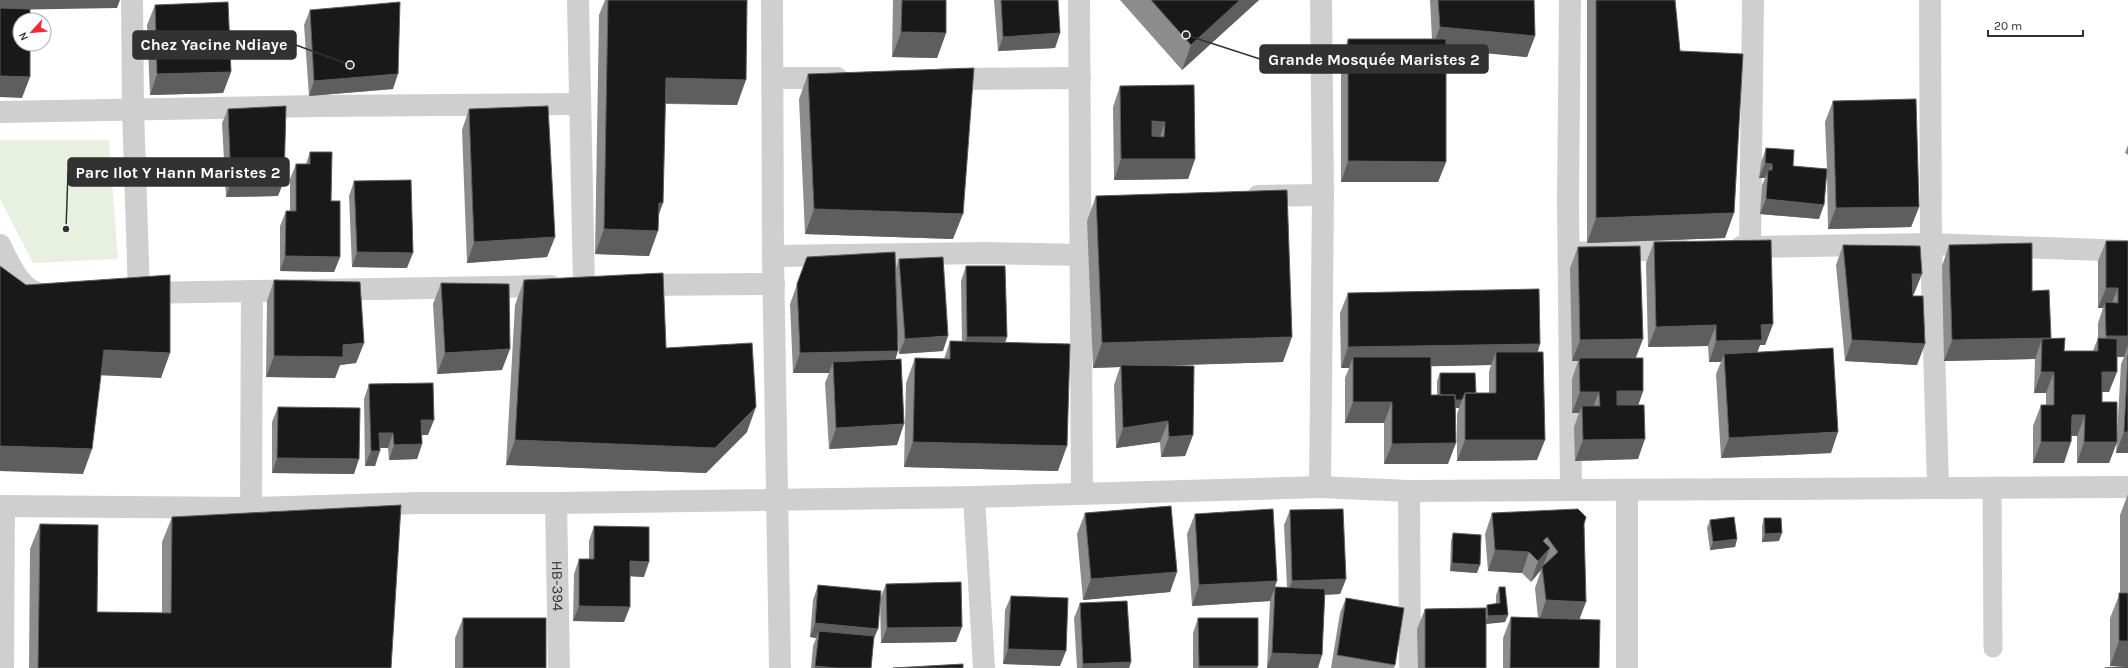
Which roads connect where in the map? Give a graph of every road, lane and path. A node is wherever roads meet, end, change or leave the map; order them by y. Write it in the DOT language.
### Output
graph roads {
  1 [pos="132,0"];
  2 [pos="578,0"];
  3 [pos="772,0"];
  4 [pos="1079,0"];
  5 [pos="1321,0"];
  6 [pos="1570,0"];
  7 [pos="1753,0"];
  8 [pos="1930,0"];
  9 [pos="774,78"];
  10 [pos="860,78"];
  11 [pos="1080,78"];
  12 [pos="923,79"];
  13 [pos="579,104"];
  14 [pos="133,110"];
  15 [pos="0,112"];
  16 [pos="1323,195"];
  17 [pos="1235,196"];
  18 [pos="1080,199"];
  19 [pos="1103,199"];
  20 [pos="1931,244"];
  21 [pos="0,245"];
  22 [pos="1750,247"];
  23 [pos="2128,251"];
  24 [pos="1569,253"];
  25 [pos="1080,254"];
  26 [pos="773,256"];
  27 [pos="774,284"];
  28 [pos="584,286"];
  29 [pos="252,291"];
  30 [pos="116,293"];
  31 [pos="139,293"];
  32 [pos="68,294"];
  33 [pos="2128,486"];
  34 [pos="1320,487"];
  35 [pos="1938,487"];
  36 [pos="1992,487"];
  37 [pos="1409,490"];
  38 [pos="1571,490"];
  39 [pos="1627,490"];
  40 [pos="1082,493"];
  41 [pos="974,497"];
  42 [pos="777,499"];
  43 [pos="556,503"];
  44 [pos="2,506"];
  45 [pos="251,508"];
  46 [pos="1993,648"];
  47 [pos="3,668"];
  48 [pos="559,668"];
  49 [pos="780,668"];
  50 [pos="984,668"];
  51 [pos="1410,668"];
  52 [pos="1627,668"];
  1 -- 14 [label="street"];
  2 -- 13 [label="street"];
  3 -- 9 [label="street"];
  4 -- 11 [label="street"];
  5 -- 16 [label="street"];
  6 -- 24 [label="street"];
  7 -- 22 [label="street"];
  8 -- 20 [label="street"];
  9 -- 10 [label="street"];
  9 -- 26 [label="street"];
  11 -- 12 [label="street"];
  11 -- 18 [label="street"];
  13 -- 14 [label="street"];
  13 -- 28 [label="street"];
  14 -- 15 [label="street"];
  14 -- 31 [label="street"];
  16 -- 17 [label="street"];
  16 -- 34 [label="street"];
  18 -- 19 [label="street"];
  18 -- 25 [label="street"];
  20 -- 22 [label="street"];
  20 -- 23 [label="street"];
  20 -- 35 [label="street"];
  21 -- 32 [label="street"];
  22 -- 24 [label="street"];
  24 -- 38 [label="street"];
  25 -- 26 [label="street"];
  25 -- 40 [label="street"];
  26 -- 27 [label="street"];
  27 -- 28 [label="street"];
  27 -- 42 [label="street"];
  28 -- 29 [label="street"];
  29 -- 31 [label="street"];
  29 -- 45 [label="street"];
  30 -- 31 [label="street"];
  33 -- 36 [label="street"];
  34 -- 37 [label="street"];
  34 -- 40 [label="street"];
  35 -- 36 [label="street"];
  35 -- 39 [label="street"];
  36 -- 46 [label="lane"];
  37 -- 38 [label="street"];
  37 -- 51 [label="street"];
  38 -- 39 [label="street"];
  39 -- 52 [label="street"];
  40 -- 41 [label="street"];
  41 -- 42 [label="street"];
  41 -- 50 [label="street"];
  42 -- 43 [label="street"];
  42 -- 49 [label="street"];
  43 -- 45 [label="street"];
  43 -- 48 [label="street, HB-394"];
  44 -- 45 [label="street"];
  44 -- 47 [label="street"];
}
